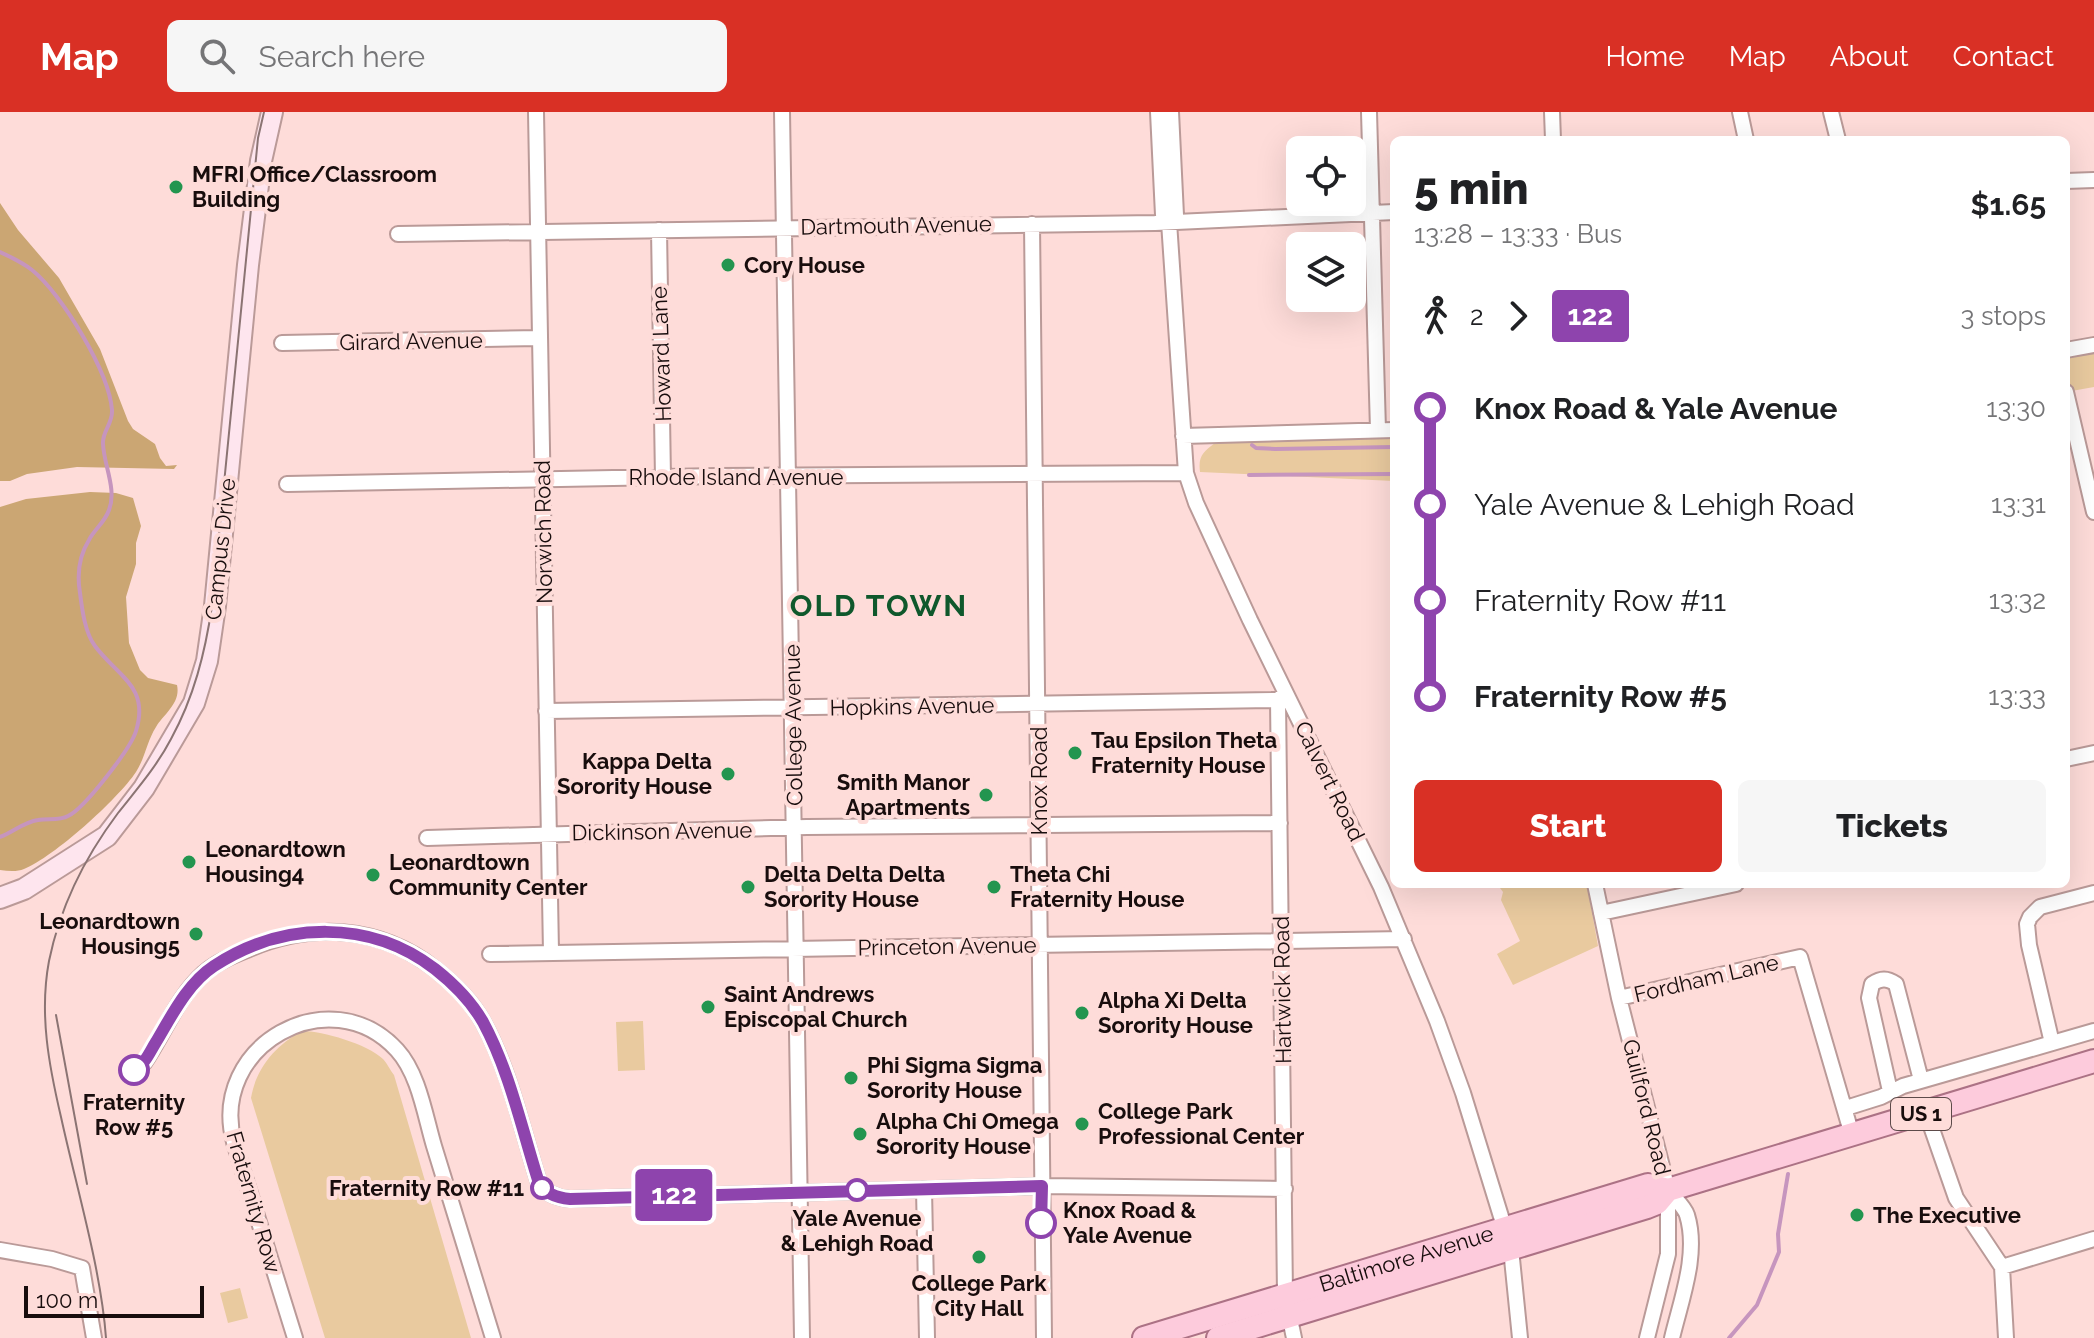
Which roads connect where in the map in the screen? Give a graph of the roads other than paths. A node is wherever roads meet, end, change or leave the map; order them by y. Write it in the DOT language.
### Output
graph roads {
  1 [pos="272,112"];
  2 [pos="536,112"];
  3 [pos="782,112"];
  4 [pos="1158,112"];
  5 [pos="1171,112"];
  6 [pos="1369,112"];
  7 [pos="1552,112"];
  8 [pos="1740,112"];
  9 [pos="1831,112"];
  10 [pos="1553,136"];
  11 [pos="1745,136"];
  12 [pos="1837,136"];
  13 [pos="2094,180"];
  14 [pos="2070,181"];
  15 [pos="1390,212"];
  16 [pos="1371,213"];
  17 [pos="1169,222"];
  18 [pos="1032,224"];
  19 [pos="784,227"];
  20 [pos="659,230"];
  21 [pos="538,233"];
  22 [pos="398,234"];
  23 [pos="540,338"];
  24 [pos="282,343"];
  25 [pos="2094,345"];
  26 [pos="2070,349"];
  27 [pos="2070,409"];
  28 [pos="1378,430"];
  29 [pos="1390,430"];
  30 [pos="1183,436"];
  31 [pos="1186,473"];
  32 [pos="1033,474"];
  33 [pos="787,477"];
  34 [pos="663,478"];
  35 [pos="542,479"];
  36 [pos="287,484"];
  37 [pos="2094,512"];
  38 [pos="1282,696"];
  39 [pos="1038,704"];
  40 [pos="792,708"];
  41 [pos="546,711"];
  42 [pos="2094,753"];
  43 [pos="2070,758"];
  44 [pos="1280,823"];
  45 [pos="1039,825"];
  46 [pos="794,828"];
  47 [pos="548,833"];
  48 [pos="427,838"];
  49 [pos="1596,888"];
  50 [pos="1717,888"];
  51 [pos="2094,893"];
  52 [pos="0,898"];
  53 [pos="1601,913"];
  54 [pos="1404,939"];
  55 [pos="1281,940"];
  56 [pos="1040,945"];
  57 [pos="796,948"];
  58 [pos="551,952"];
  59 [pos="490,954"];
  60 [pos="1619,998"];
  61 [pos="2094,1031"];
  62 [pos="2052,1043"];
  63 [pos="2094,1061"];
  64 [pos="144,1063"];
  65 [pos="1921,1080"];
  66 [pos="1890,1091"];
  67 [pos="1846,1108"];
  68 [pos="1926,1112"];
  69 [pos="1852,1135"];
  70 [pos="1042,1186"];
  71 [pos="924,1189"];
  72 [pos="1285,1189"];
  73 [pos="1668,1190"];
  74 [pos="801,1191"];
  75 [pos="1508,1239"];
  76 [pos="2094,1239"];
  77 [pos="0,1250"];
  78 [pos="2002,1267"];
  79 [pos="1290,1316"];
  80 [pos="94,1338"];
  81 [pos="295,1338"];
  82 [pos="493,1338"];
  83 [pos="802,1338"];
  84 [pos="927,1338"];
  85 [pos="1044,1338"];
  86 [pos="1144,1338"];
  87 [pos="1218,1338"];
  88 [pos="1520,1338"];
  89 [pos="1647,1338"];
  90 [pos="1672,1338"];
  91 [pos="2006,1338"];
  1 -- 52 [label="main road, Campus Drive"];
  2 -- 21 [label="street, Norwich Road"];
  3 -- 19 [label="street, College Avenue"];
  4 -- 17 [label="street, Calvert Road"];
  5 -- 17 [label="street, Calvert Road"];
  6 -- 16 [label="street"];
  7 -- 10 [label="street"];
  8 -- 11 [label="street"];
  9 -- 12 [label="street"];
  13 -- 14 [label="street"];
  15 -- 16 [label="street, Dartmouth Avenue"];
  16 -- 17 [label="street, Dartmouth Avenue"];
  16 -- 28 [label="street"];
  17 -- 18 [label="street, Dartmouth Avenue"];
  17 -- 30 [label="street, Calvert Road"];
  18 -- 19 [label="street, Dartmouth Avenue"];
  18 -- 32 [label="street, Knox Road"];
  19 -- 20 [label="street, Dartmouth Avenue"];
  19 -- 33 [label="street, College Avenue"];
  20 -- 21 [label="street, Dartmouth Avenue"];
  20 -- 34 [label="street, Howard Lane"];
  21 -- 22 [label="street, Dartmouth Avenue"];
  21 -- 23 [label="street, Norwich Road"];
  23 -- 24 [label="street, Girard Avenue"];
  23 -- 35 [label="street, Norwich Road"];
  25 -- 26 [label="street"];
  27 -- 37 [label="street"];
  28 -- 29 [label="street"];
  28 -- 30 [label="street"];
  30 -- 31 [label="street, Calvert Road"];
  31 -- 32 [label="street, Rhode Island Avenue"];
  31 -- 38 [label="street, Calvert Road"];
  32 -- 33 [label="street, Rhode Island Avenue"];
  32 -- 39 [label="street, Knox Road"];
  33 -- 34 [label="street, Rhode Island Avenue"];
  33 -- 40 [label="street, College Avenue"];
  34 -- 35 [label="street, Rhode Island Avenue"];
  35 -- 36 [label="street, Rhode Island Avenue"];
  35 -- 41 [label="street, Norwich Road"];
  38 -- 39 [label="street, Hopkins Avenue"];
  38 -- 44 [label="street, Hartwick Road"];
  38 -- 54 [label="street, Calvert Road"];
  39 -- 40 [label="street, Hopkins Avenue"];
  39 -- 45 [label="street, Knox Road"];
  40 -- 41 [label="street, Hopkins Avenue"];
  40 -- 46 [label="street, College Avenue"];
  41 -- 47 [label="street, Norwich Road"];
  42 -- 43 [label="street"];
  44 -- 45 [label="street, Dickinson Avenue"];
  44 -- 55 [label="street, Hartwick Road"];
  45 -- 46 [label="street, Dickinson Avenue"];
  45 -- 56 [label="street, Knox Road"];
  46 -- 47 [label="street, Dickinson Avenue"];
  46 -- 57 [label="street, College Avenue"];
  47 -- 48 [label="street, Dickinson Avenue"];
  47 -- 58 [label="street, Norwich Road"];
  49 -- 53 [label="street, Guilford Road"];
  50 -- 53 [label="street"];
  51 -- 62 [label="street"];
  53 -- 60 [label="street, Guilford Road"];
  54 -- 55 [label="street, Princeton Avenue"];
  54 -- 75 [label="street, Calvert Road"];
  55 -- 56 [label="street, Princeton Avenue"];
  55 -- 72 [label="street, Hartwick Road"];
  56 -- 57 [label="street, Princeton Avenue"];
  56 -- 70 [label="street, Knox Road"];
  57 -- 58 [label="street, Princeton Avenue"];
  57 -- 74 [label="street, College Avenue"];
  58 -- 59 [label="street, Princeton Avenue"];
  60 -- 67 [label="street, Fordham Lane"];
  60 -- 73 [label="street, Guilford Road"];
  61 -- 62 [label="street"];
  62 -- 65 [label="street"];
  63 -- 68 [label="main road, Baltimore Avenue / US 1"];
  64 -- 74 [label="street"];
  65 -- 66 [label="street"];
  65 -- 66 [label="street"];
  66 -- 67 [label="street"];
  67 -- 69 [label="street, Fordham Lane"];
  68 -- 69 [label="main road, Baltimore Avenue / US 1"];
  68 -- 78 [label="street"];
  69 -- 73 [label="main road, Baltimore Avenue / US 1"];
  70 -- 71 [label="street"];
  70 -- 72 [label="street"];
  70 -- 85 [label="street, Knox Road"];
  71 -- 74 [label="street"];
  71 -- 84 [label="street"];
  72 -- 79 [label="street, Hartwick Road"];
  73 -- 75 [label="main road, Baltimore Avenue / US 1"];
  73 -- 89 [label="street"];
  73 -- 90 [label="street"];
  74 -- 83 [label="street, College Avenue"];
  75 -- 79 [label="main road, Baltimore Avenue / US 1"];
  75 -- 88 [label="street, Calvert Road"];
  76 -- 78 [label="street"];
  77 -- 80 [label="street"];
  78 -- 91 [label="street"];
  79 -- 86 [label="main road, Baltimore Avenue / US 1"];
  79 -- 87 [label="main road, Baltimore Avenue / US 1"];
  81 -- 82 [label="street, Fraternity Row"];
}
